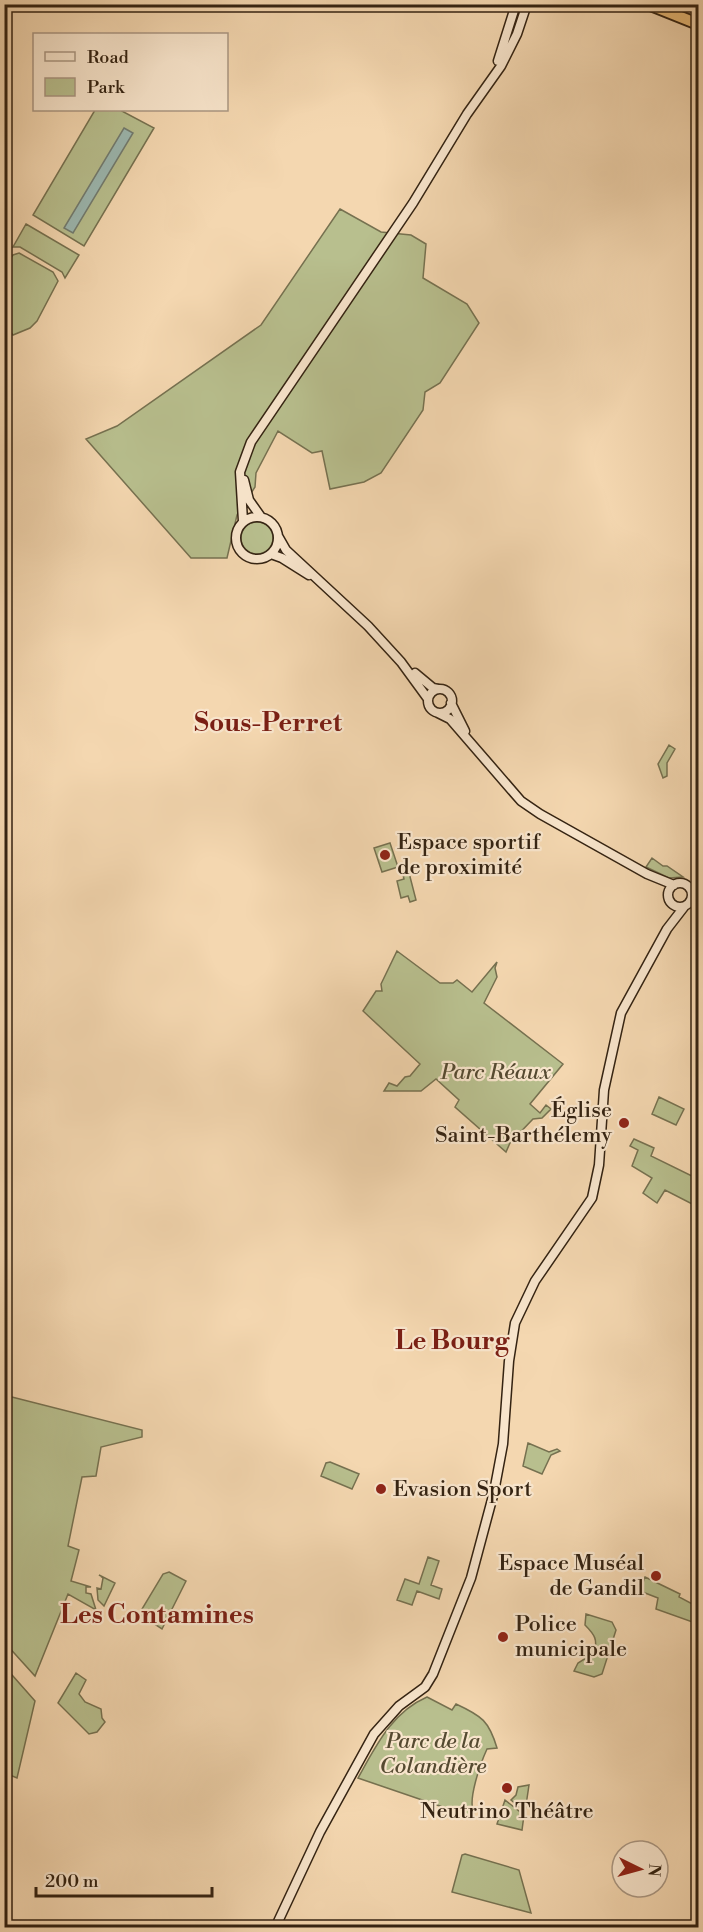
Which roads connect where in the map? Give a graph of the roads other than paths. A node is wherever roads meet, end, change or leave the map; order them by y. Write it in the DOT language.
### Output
graph roads {
  1 [pos="516,4"];
  2 [pos="527,4"];
  3 [pos="648,4"];
  4 [pos="699,24"];
  5 [pos="487,85"];
  6 [pos="259,432"];
  7 [pos="261,517"];
  8 [pos="243,522"];
  9 [pos="278,536"];
  10 [pos="270,554"];
  11 [pos="332,590"];
  12 [pos="401,662"];
  13 [pos="438,690"];
  14 [pos="429,699"];
  15 [pos="451,703"];
  16 [pos="438,712"];
  17 [pos="471,742"];
  18 [pos="647,874"];
  19 [pos="674,885"];
  20 [pos="670,898"];
  21 [pos="684,907"];
  22 [pos="667,929"];
  23 [pos="277,1924"];
  1 -- 5 [label="main road"];
  2 -- 5 [label="main road"];
  3 -- 4 [label="highway"];
  5 -- 6 [label="main road"];
  6 -- 7 [label="main road"];
  6 -- 8 [label="main road"];
  7 -- 8 [label="main road"];
  7 -- 9 [label="main road"];
  8 -- 10 [label="main road"];
  9 -- 10 [label="main road"];
  9 -- 11 [label="main road"];
  10 -- 11 [label="main road"];
  11 -- 12 [label="main road"];
  12 -- 13 [label="main road"];
  12 -- 14 [label="main road"];
  13 -- 14 [label="main road"];
  13 -- 15 [label="main road"];
  14 -- 16 [label="main road"];
  15 -- 16 [label="main road"];
  15 -- 17 [label="main road"];
  16 -- 17 [label="main road"];
  17 -- 18 [label="main road"];
  18 -- 19 [label="main road"];
  18 -- 20 [label="main road"];
  19 -- 20 [label="main road"];
  19 -- 21 [label="main road"];
  20 -- 21 [label="main road"];
  20 -- 22 [label="main road"];
  21 -- 22 [label="main road"];
  22 -- 23 [label="main road"];
}
